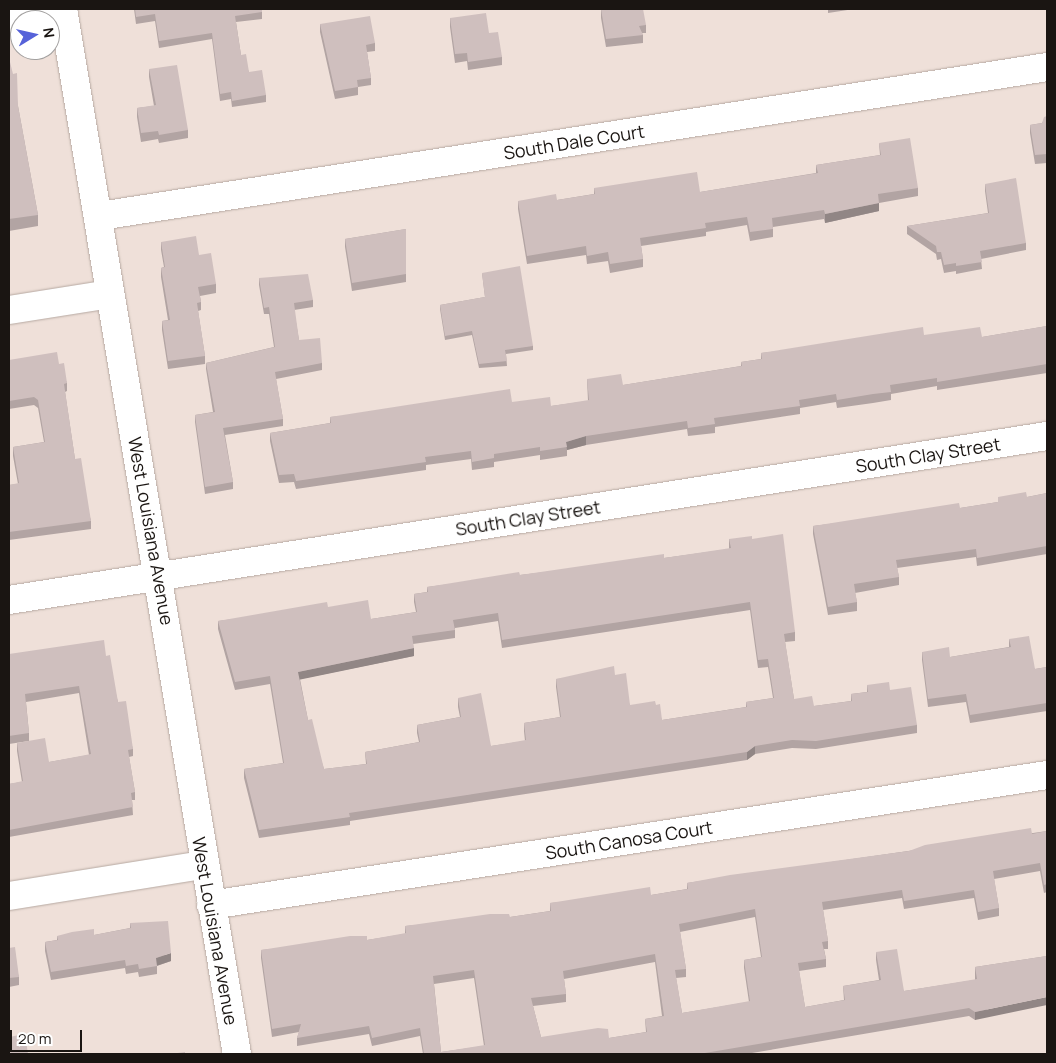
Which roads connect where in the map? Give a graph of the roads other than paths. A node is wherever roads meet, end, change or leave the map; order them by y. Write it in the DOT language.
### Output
graph roads {
  1 [pos="63,9"];
  2 [pos="9,18"];
  3 [pos="1047,67"];
  4 [pos="100,216"];
  5 [pos="110,294"];
  6 [pos="9,310"];
  7 [pos="1047,436"];
  8 [pos="160,576"];
  9 [pos="9,600"];
  10 [pos="1047,775"];
  11 [pos="203,865"];
  12 [pos="9,896"];
  13 [pos="211,906"];
  14 [pos="237,1054"];
  1 -- 2 [label="street"];
  1 -- 4 [label="street, West Louisiana Avenue"];
  3 -- 4 [label="street, South Dale Court"];
  4 -- 5 [label="street, West Louisiana Avenue"];
  5 -- 6 [label="street"];
  5 -- 8 [label="street, West Louisiana Avenue"];
  7 -- 8 [label="street, South Clay Street"];
  8 -- 9 [label="street, South Clay Street"];
  8 -- 11 [label="street, West Louisiana Avenue"];
  10 -- 13 [label="street, South Canosa Court"];
  11 -- 12 [label="street"];
  11 -- 13 [label="street, West Louisiana Avenue"];
  13 -- 14 [label="street, West Louisiana Avenue"];
}
